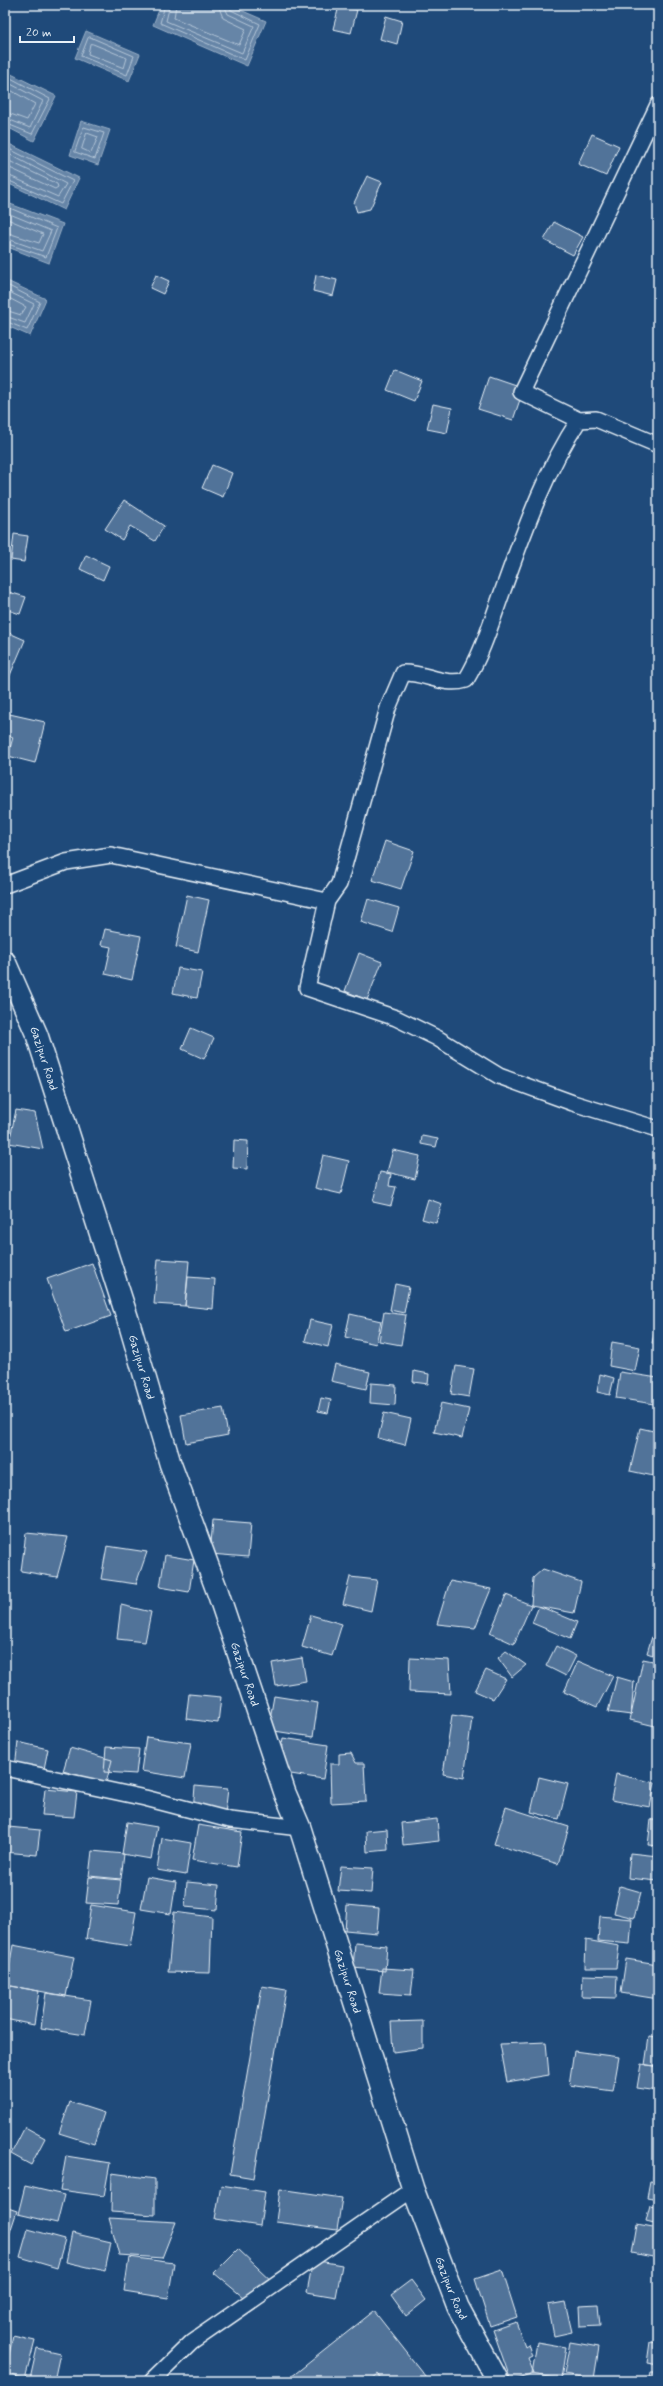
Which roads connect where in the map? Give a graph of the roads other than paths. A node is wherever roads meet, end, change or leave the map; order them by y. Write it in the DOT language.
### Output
graph roads {
  1 [pos="658,105"];
  2 [pos="579,420"];
  3 [pos="658,445"];
  4 [pos="5,885"];
  5 [pos="327,901"];
  6 [pos="5,962"];
  7 [pos="658,1129"];
  8 [pos="5,1768"];
  9 [pos="300,1828"];
  10 [pos="413,2189"];
  11 [pos="152,2381"];
  12 [pos="498,2381"];
  1 -- 2 [label="street"];
  2 -- 3 [label="street"];
  2 -- 5 [label="street"];
  4 -- 5 [label="street"];
  5 -- 7 [label="street"];
  6 -- 9 [label="street, Gazipur Road"];
  8 -- 9 [label="street"];
  9 -- 10 [label="street, Gazipur Road"];
  10 -- 11 [label="street"];
  10 -- 12 [label="street, Gazipur Road"];
}
